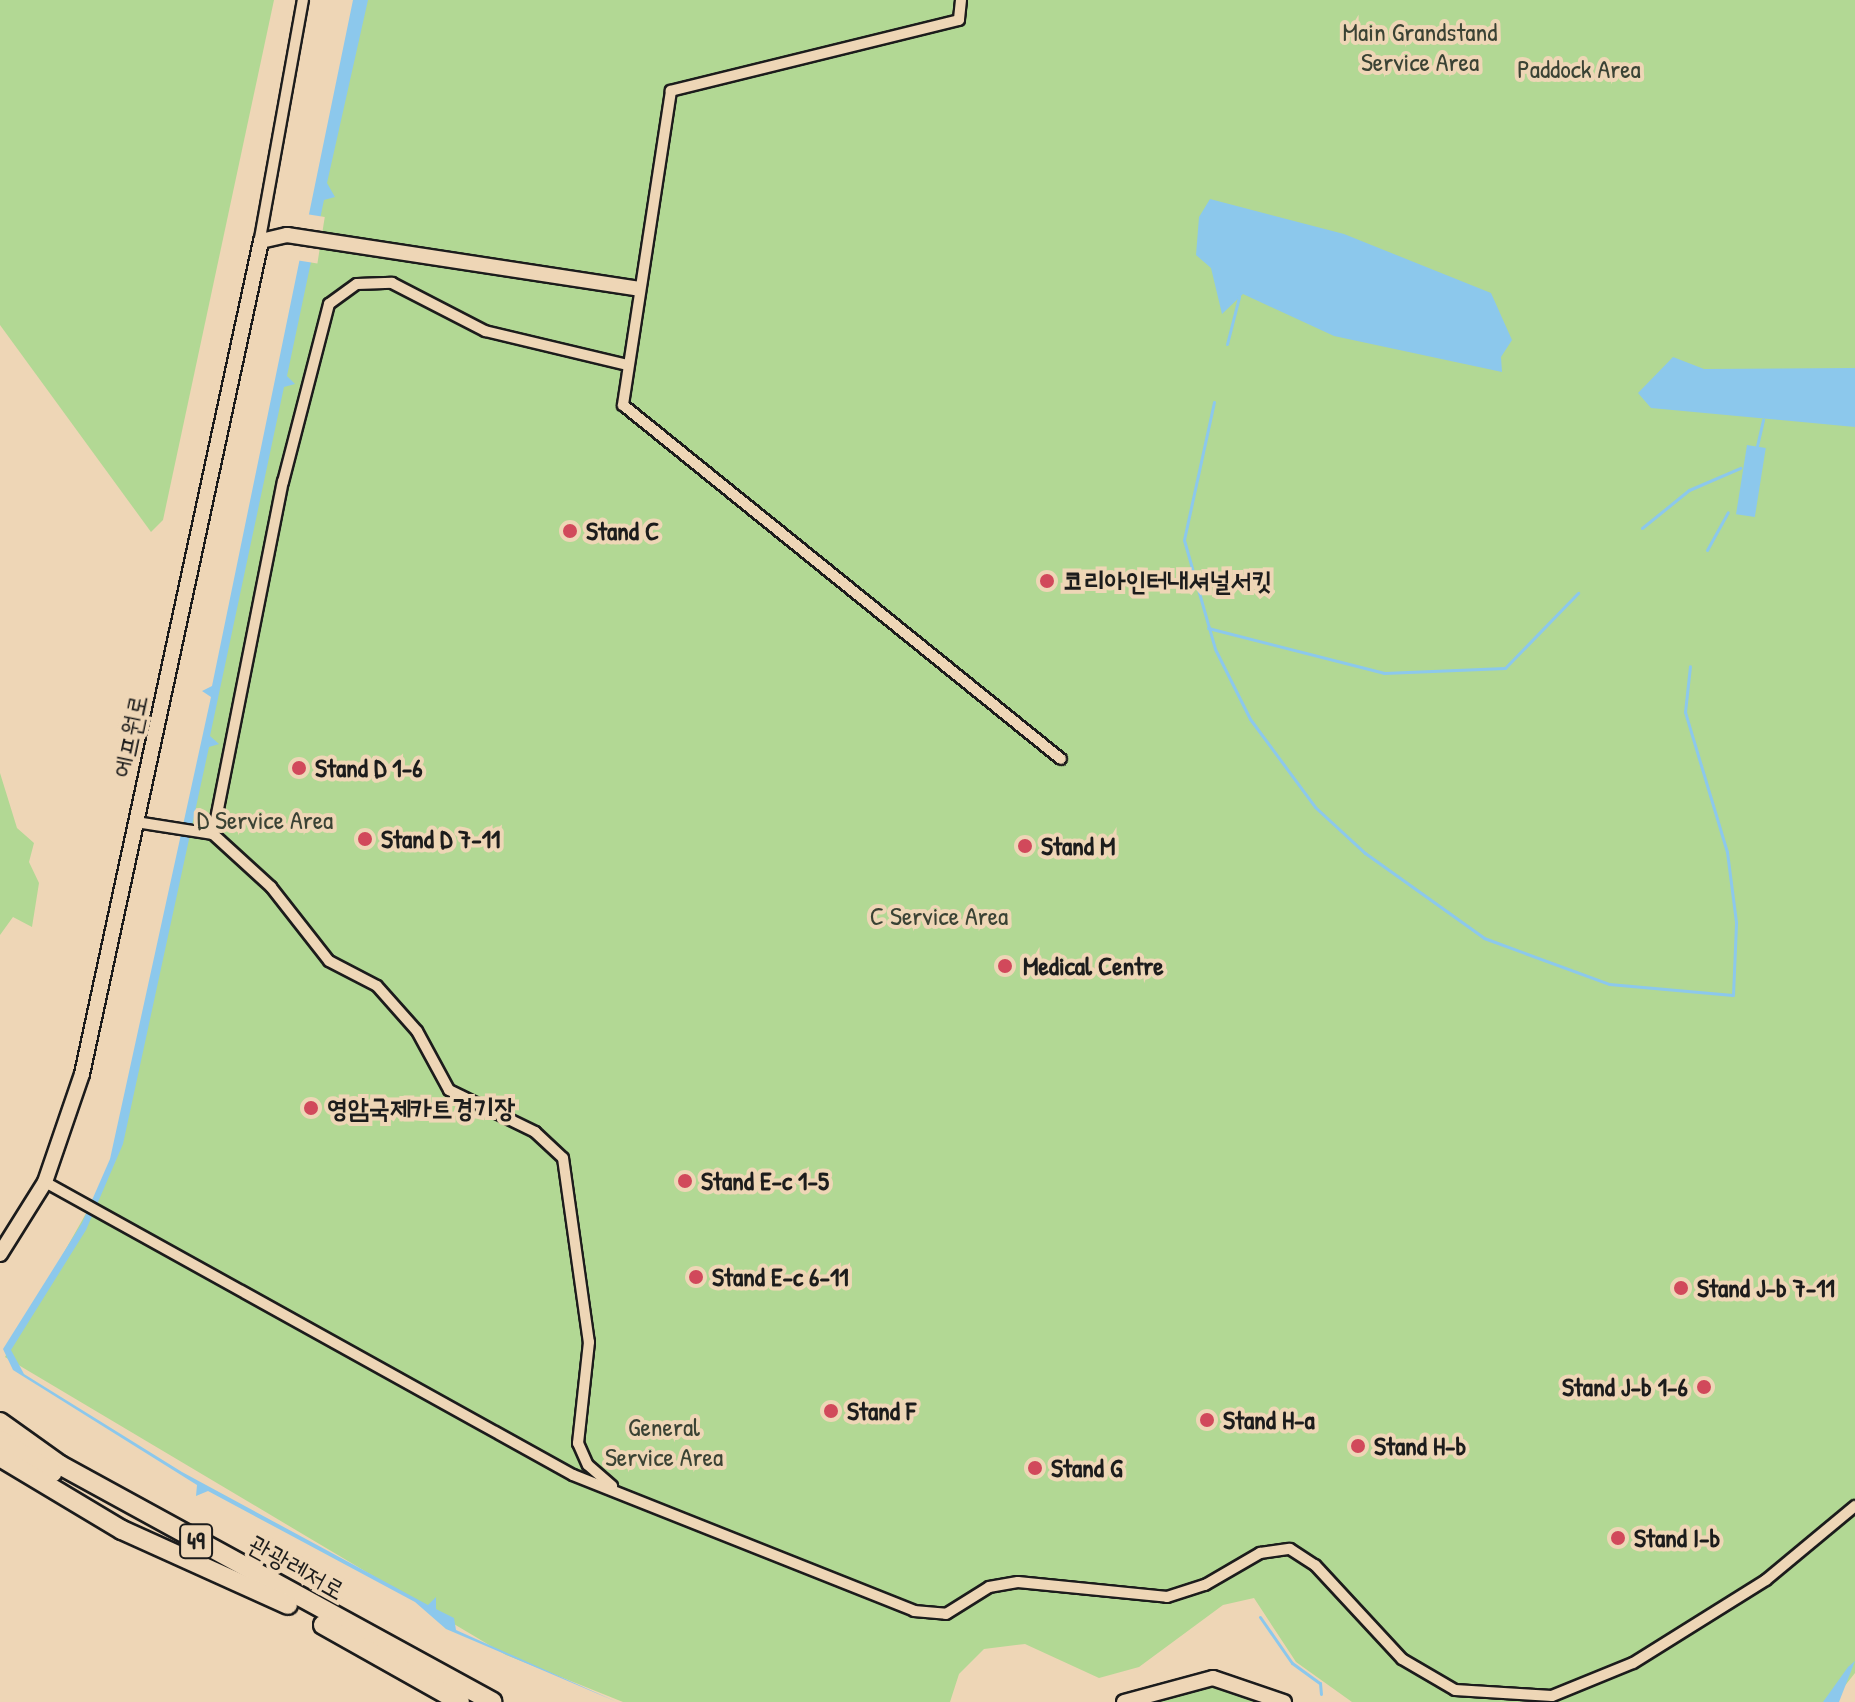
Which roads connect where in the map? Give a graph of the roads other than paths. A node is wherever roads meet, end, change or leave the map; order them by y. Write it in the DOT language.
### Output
graph roads {
  1 [pos="303,0"];
  2 [pos="961,0"];
  3 [pos="258,246"];
  4 [pos="638,289"];
  5 [pos="628,365"];
  6 [pos="1061,759"];
  7 [pos="136,822"];
  8 [pos="213,834"];
  9 [pos="45,1182"];
  10 [pos="0,1254"];
  11 [pos="0,1412"];
  12 [pos="0,1422"];
  13 [pos="0,1440"];
  14 [pos="578,1443"];
  15 [pos="0,1457"];
  16 [pos="560,1467"];
  17 [pos="630,1499"];
  18 [pos="1855,1506"];
  19 [pos="287,1598"];
  20 [pos="444,1686"];
  21 [pos="460,1702"];
  22 [pos="492,1702"];
  23 [pos="1124,1702"];
  24 [pos="1284,1702"];
  1 -- 3 [label="street"];
  2 -- 4 [label="street"];
  3 -- 4 [label="street"];
  3 -- 7 [label="street, 에프원로"];
  4 -- 5 [label="street"];
  5 -- 6 [label="street"];
  5 -- 8 [label="street"];
  7 -- 8 [label="street"];
  7 -- 9 [label="street, 에프원로"];
  8 -- 14 [label="street"];
  9 -- 10 [label="street, 에프원로"];
  9 -- 16 [label="street"];
  11 -- 19 [label="highway"];
  12 -- 19 [label="highway, 관광레저로 / 49"];
  13 -- 19 [label="highway, 관광레저로 / 49"];
  14 -- 16 [label="street"];
  14 -- 17 [label="street"];
  15 -- 19 [label="highway"];
  16 -- 17 [label="street"];
  17 -- 18 [label="street"];
  19 -- 20 [label="highway, 관광레저로 / 49"];
  20 -- 21 [label="highway, 관광레저로 / 49"];
  20 -- 22 [label="highway, 관광레저로 / 49"];
  23 -- 24 [label="street"];
}
